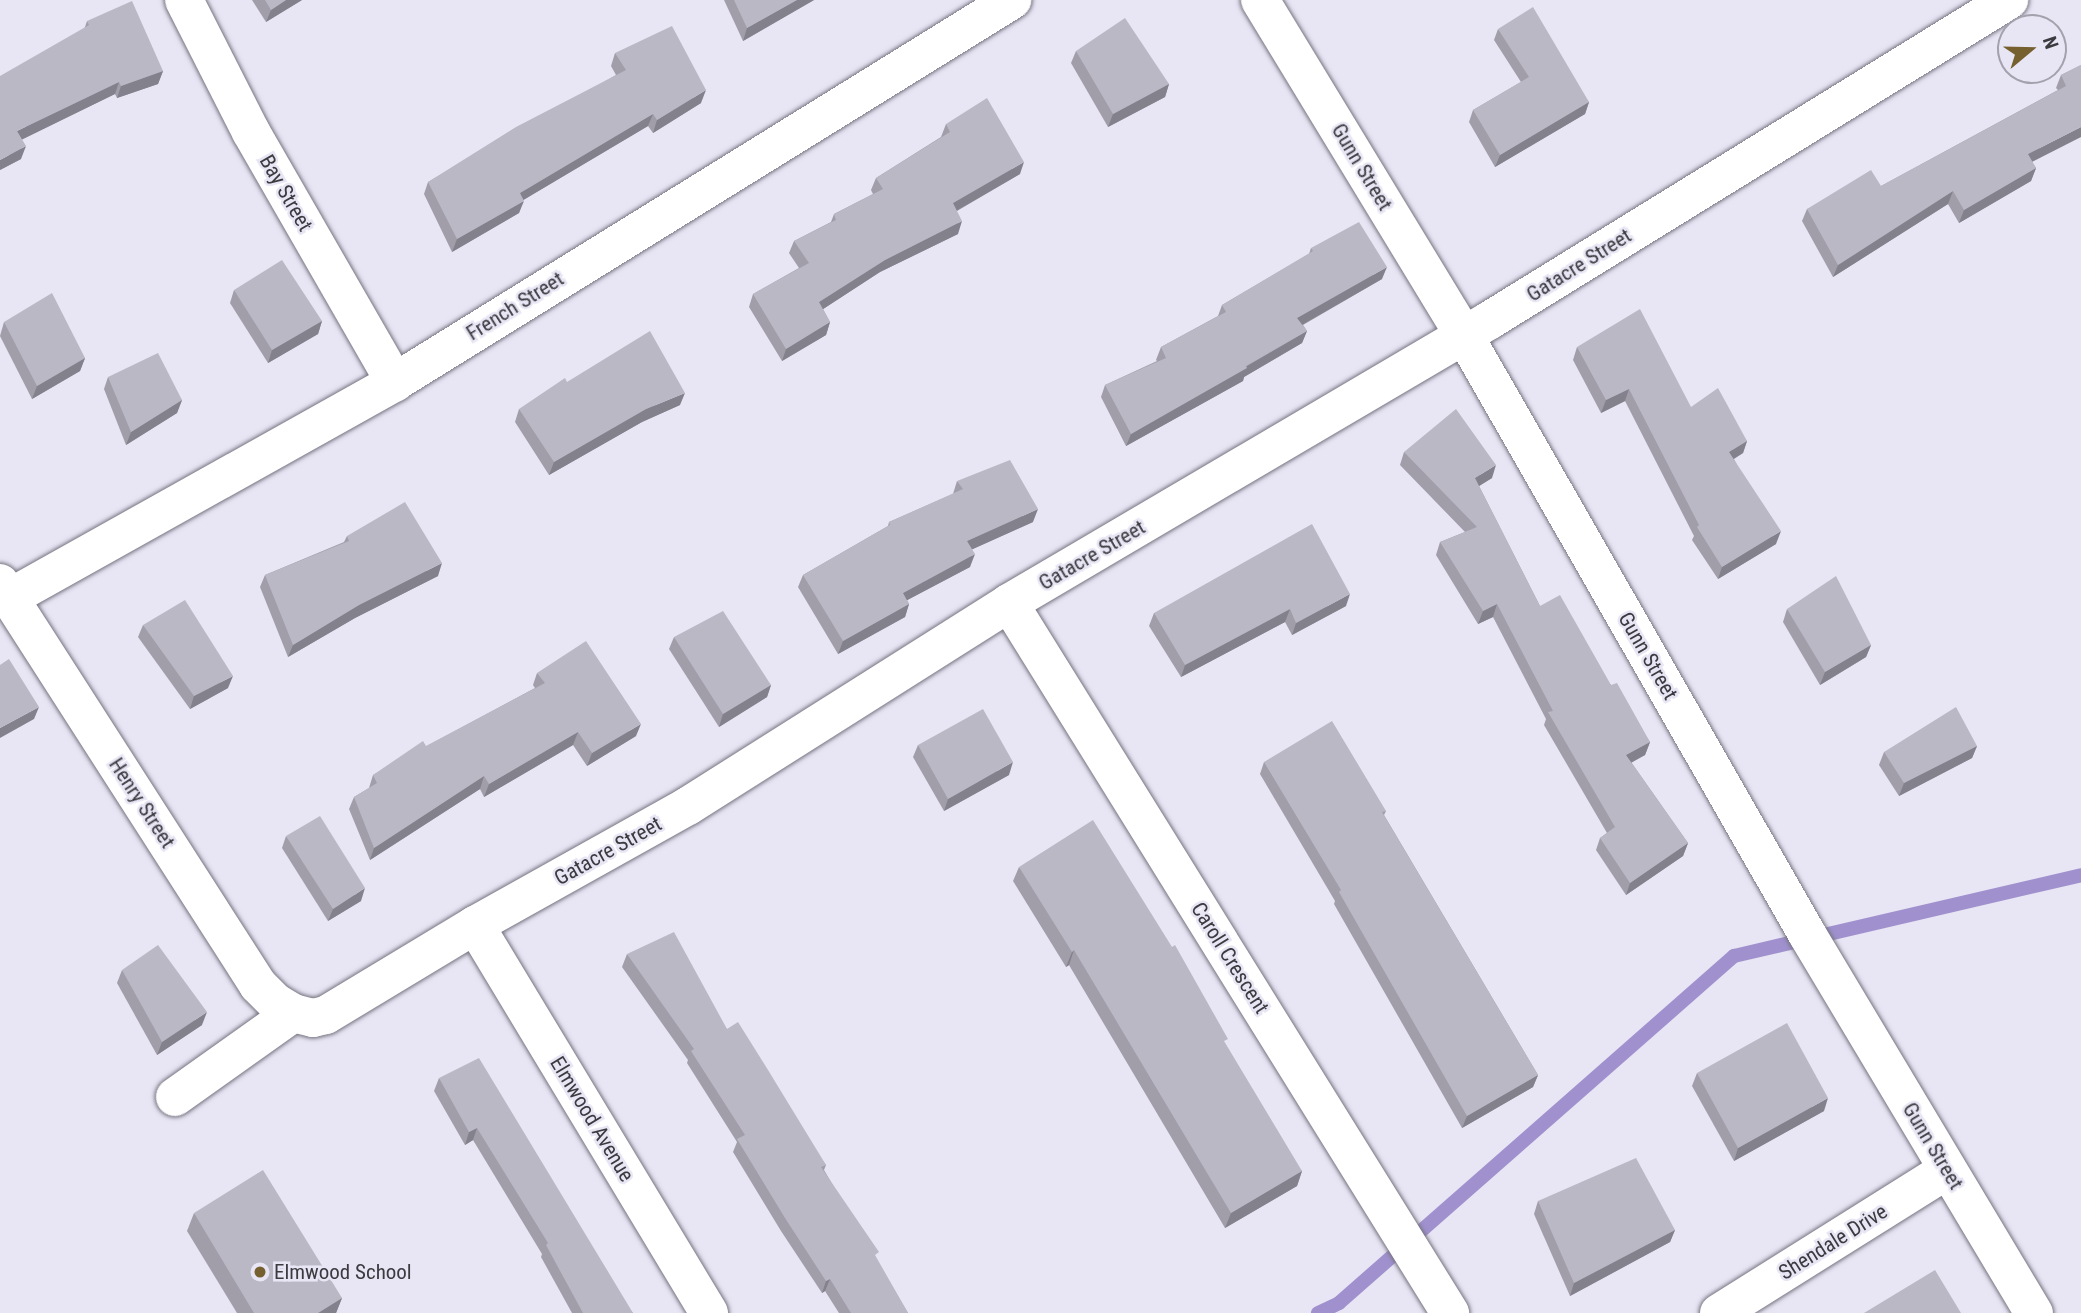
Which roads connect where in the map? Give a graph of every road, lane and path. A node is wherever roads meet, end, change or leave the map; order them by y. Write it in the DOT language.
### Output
graph roads {
  1 [pos="184,0"];
  2 [pos="1012,0"];
  3 [pos="1260,0"];
  4 [pos="2009,0"];
  5 [pos="1464,335"];
  6 [pos="395,382"];
  7 [pos="5,591"];
  8 [pos="1009,603"];
  9 [pos="475,925"];
  10 [pos="293,1013"];
  11 [pos="175,1097"];
  12 [pos="1947,1170"];
  13 [pos="709,1313"];
  14 [pos="1450,1313"];
  15 [pos="1719,1313"];
  16 [pos="2034,1313"];
  1 -- 6 [label="street, Bay Street"];
  2 -- 6 [label="street, French Street"];
  3 -- 5 [label="street, Gunn Street"];
  4 -- 5 [label="street, Gatacre Street"];
  5 -- 8 [label="street, Gatacre Street"];
  5 -- 12 [label="street, Gunn Street"];
  6 -- 7 [label="street, French Street"];
  7 -- 10 [label="street, Henry Street"];
  8 -- 9 [label="street, Gatacre Street"];
  8 -- 14 [label="street, Caroll Crescent"];
  9 -- 10 [label="street, Gatacre Street"];
  9 -- 13 [label="street, Elmwood Avenue"];
  10 -- 11 [label="street"];
  12 -- 15 [label="street, Shendale Drive"];
  12 -- 16 [label="street, Gunn Street"];
}
